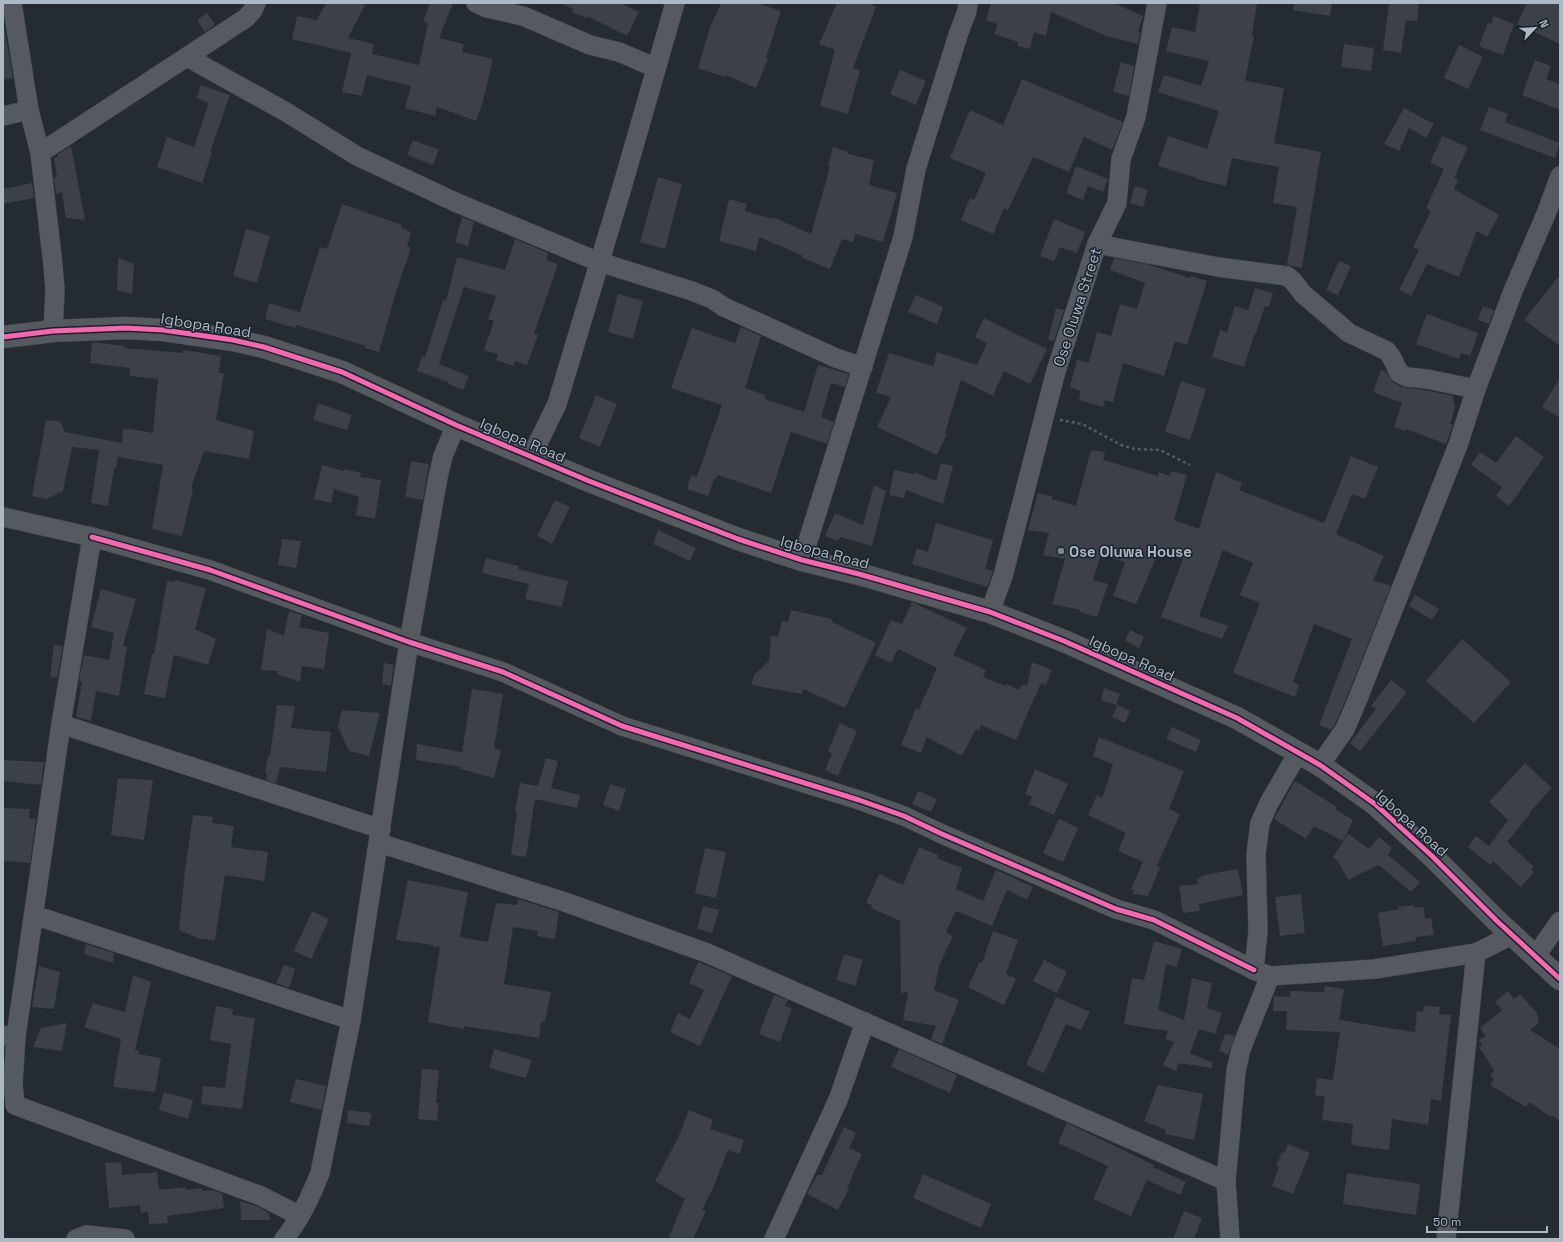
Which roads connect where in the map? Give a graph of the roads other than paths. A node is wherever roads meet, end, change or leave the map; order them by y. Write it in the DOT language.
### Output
graph roads {
  1 [pos="12,3"];
  2 [pos="256,3"];
  3 [pos="476,3"];
  4 [pos="675,3"];
  5 [pos="968,3"];
  6 [pos="1157,3"];
  7 [pos="188,57"];
  8 [pos="656,68"];
  9 [pos="29,110"];
  10 [pos="3,116"];
  11 [pos="40,153"];
  12 [pos="1560,176"];
  13 [pos="1097,244"];
  14 [pos="599,262"];
  15 [pos="53,330"];
  16 [pos="3,337"];
  17 [pos="863,367"];
  18 [pos="1476,389"];
  19 [pos="456,425"];
  20 [pos="531,457"];
  21 [pos="3,517"];
  22 [pos="92,536"];
  23 [pos="802,560"];
  24 [pos="990,612"];
  25 [pos="409,642"];
  26 [pos="61,724"];
  27 [pos="1298,753"];
  28 [pos="1320,765"];
  29 [pos="380,836"];
  30 [pos="34,915"];
  31 [pos="1560,921"];
  32 [pos="1512,935"];
  33 [pos="1476,953"];
  34 [pos="1535,957"];
  35 [pos="1262,973"];
  36 [pos="1560,979"];
  37 [pos="351,1020"];
  38 [pos="865,1022"];
  39 [pos="10,1036"];
  40 [pos="1226,1181"];
  41 [pos="300,1216"];
  42 [pos="82,1238"];
  43 [pos="125,1239"];
  44 [pos="284,1239"];
  45 [pos="774,1239"];
  46 [pos="1230,1239"];
  47 [pos="1446,1239"];
  1 -- 9 [label="street"];
  2 -- 7 [label="street"];
  3 -- 8 [label="street"];
  4 -- 8 [label="street"];
  5 -- 17 [label="street"];
  6 -- 13 [label="street, Ose Oluwa Street"];
  7 -- 11 [label="street"];
  7 -- 14 [label="street"];
  8 -- 14 [label="street"];
  9 -- 10 [label="street"];
  9 -- 11 [label="street"];
  11 -- 15 [label="street"];
  12 -- 18 [label="street"];
  13 -- 18 [label="street"];
  13 -- 24 [label="street, Ose Oluwa Street"];
  14 -- 17 [label="street"];
  14 -- 20 [label="street"];
  15 -- 16 [label="street, Igbopa Road"];
  15 -- 19 [label="street, Igbopa Road"];
  17 -- 23 [label="street"];
  18 -- 28 [label="street"];
  19 -- 20 [label="street, Igbopa Road"];
  19 -- 25 [label="street"];
  20 -- 23 [label="street, Igbopa Road"];
  21 -- 22 [label="street"];
  22 -- 25 [label="street"];
  22 -- 26 [label="street"];
  23 -- 24 [label="street, Igbopa Road"];
  24 -- 27 [label="street, Igbopa Road"];
  25 -- 29 [label="street"];
  25 -- 35 [label="street"];
  26 -- 29 [label="street"];
  26 -- 30 [label="street"];
  27 -- 28 [label="street, Igbopa Road"];
  27 -- 35 [label="street"];
  28 -- 32 [label="street, Igbopa Road"];
  29 -- 37 [label="street"];
  29 -- 38 [label="street"];
  30 -- 37 [label="street"];
  30 -- 39 [label="street"];
  31 -- 34 [label="street"];
  32 -- 33 [label="street"];
  32 -- 34 [label="street, Igbopa Road"];
  33 -- 35 [label="street"];
  33 -- 47 [label="street"];
  34 -- 36 [label="street, Igbopa Road"];
  35 -- 40 [label="street"];
  37 -- 41 [label="street"];
  38 -- 40 [label="street"];
  38 -- 45 [label="street"];
  39 -- 41 [label="street"];
  40 -- 46 [label="street"];
  41 -- 44 [label="street"];
  42 -- 43 [label="street"];
}
